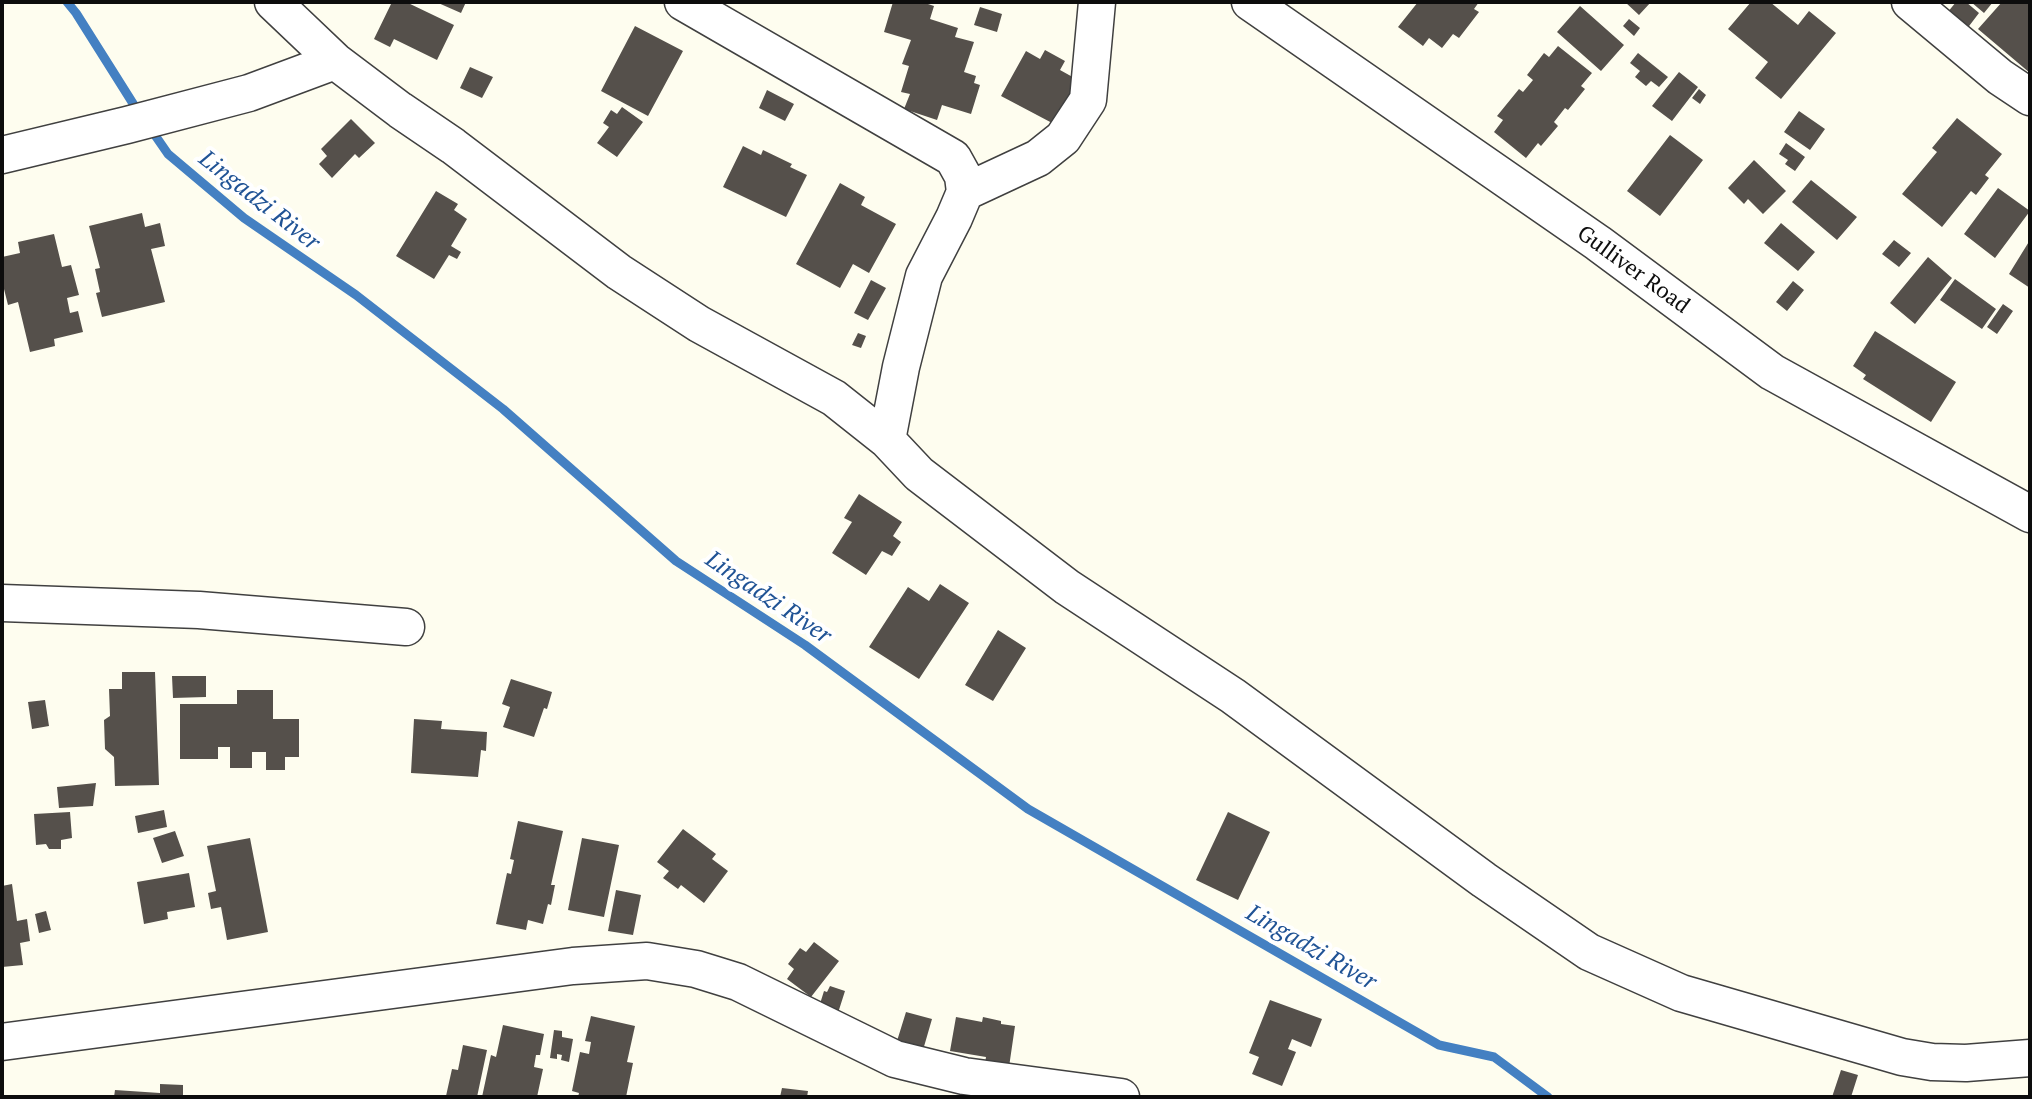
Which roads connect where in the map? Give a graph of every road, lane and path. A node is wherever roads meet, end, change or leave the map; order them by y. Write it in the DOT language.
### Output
graph roads {
  1 [pos="273,2"];
  2 [pos="683,2"];
  3 [pos="1097,2"];
  4 [pos="1250,2"];
  5 [pos="1910,2"];
  6 [pos="335,61"];
  7 [pos="2030,97"];
  8 [pos="2,155"];
  9 [pos="965,192"];
  10 [pos="887,440"];
  11 [pos="2030,514"];
  12 [pos="2,603"];
  13 [pos="406,627"];
  14 [pos="2,1042"];
  15 [pos="2030,1058"];
  16 [pos="1121,1097"];
  1 -- 6 [label="street"];
  2 -- 9 [label="street"];
  3 -- 9 [label="street"];
  4 -- 11 [label="street, Gulliver Road"];
  5 -- 7 [label="street"];
  6 -- 8 [label="street"];
  6 -- 10 [label="street"];
  9 -- 10 [label="street"];
  10 -- 15 [label="street"];
  12 -- 13 [label="street"];
  14 -- 16 [label="street"];
}
